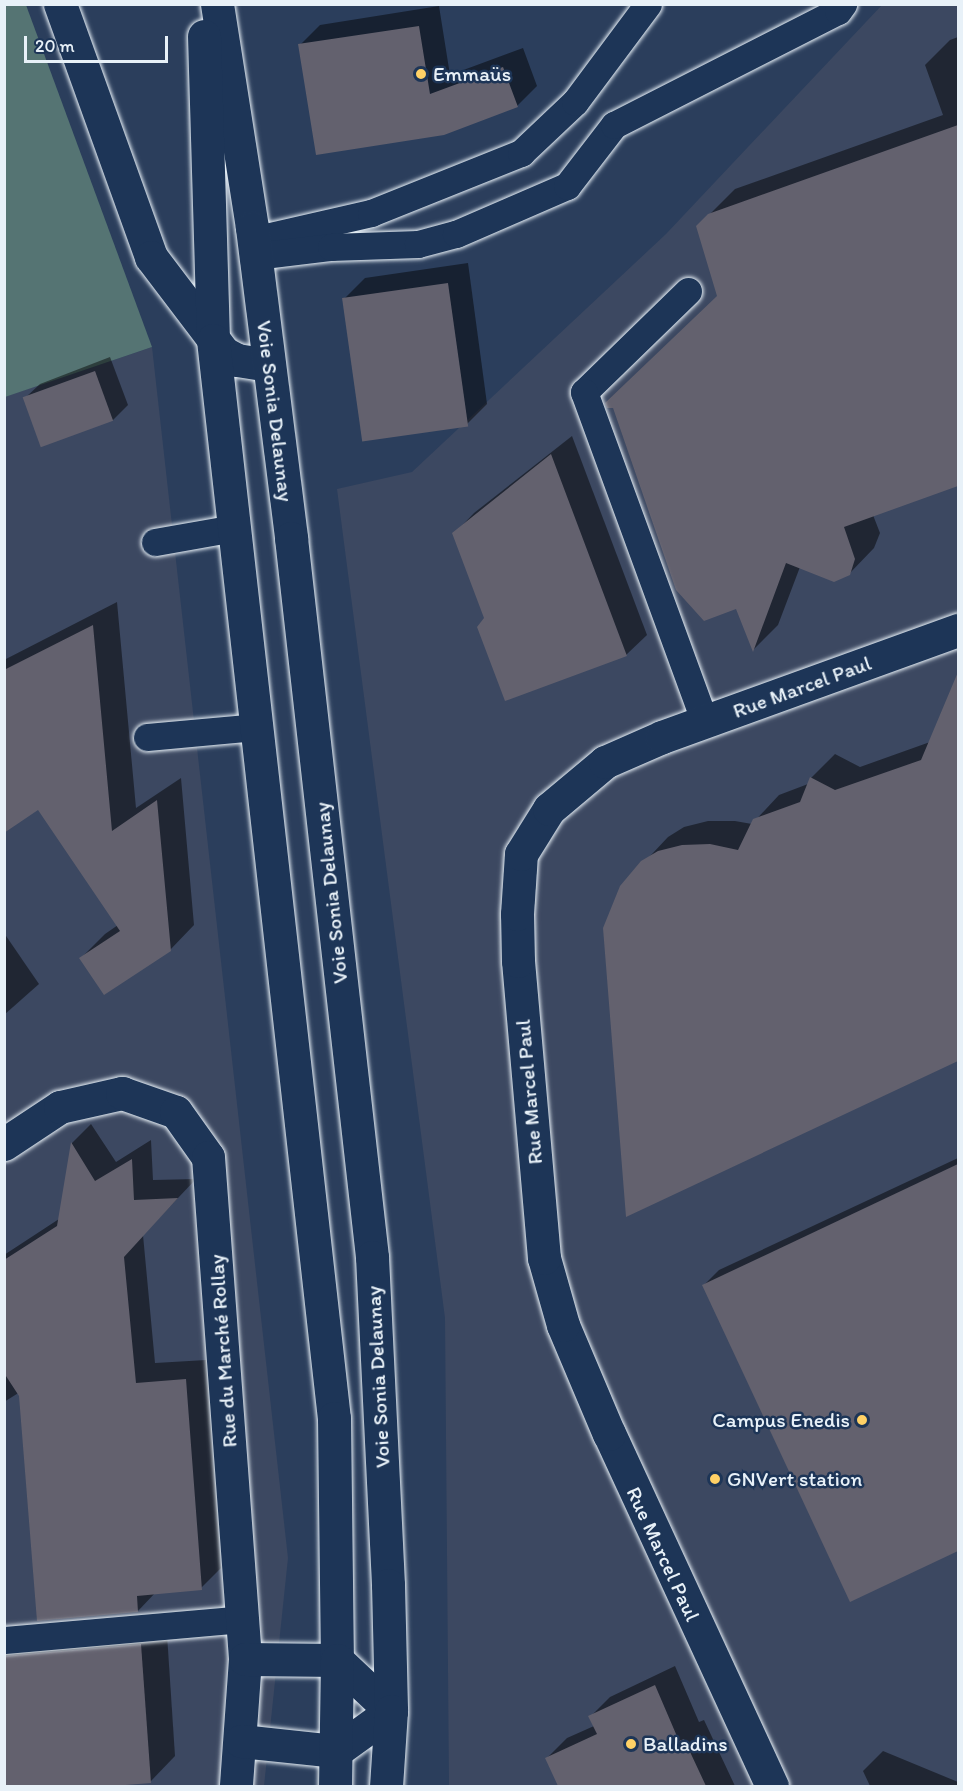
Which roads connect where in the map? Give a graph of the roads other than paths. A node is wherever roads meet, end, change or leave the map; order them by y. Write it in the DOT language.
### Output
graph roads {
  1 [pos="60,4"];
  2 [pos="203,4"];
  3 [pos="217,4"];
  4 [pos="648,4"];
  5 [pos="843,4"];
  6 [pos="254,248"];
  7 [pos="688,291"];
  8 [pos="213,340"];
  9 [pos="269,365"];
  10 [pos="234,528"];
  11 [pos="154,542"];
  12 [pos="958,630"];
  13 [pos="705,722"];
  14 [pos="256,727"];
  15 [pos="147,737"];
  16 [pos="4,1144"];
  17 [pos="243,1619"];
  18 [pos="4,1640"];
  19 [pos="245,1659"];
  20 [pos="337,1660"];
  21 [pos="391,1710"];
  22 [pos="241,1741"];
  23 [pos="336,1751"];
  24 [pos="236,1786"];
  25 [pos="335,1786"];
  26 [pos="386,1786"];
  27 [pos="772,1786"];
  1 -- 8 [label="main road"];
  2 -- 8 [label="main road"];
  3 -- 6 [label="main road, Voie Sonia Delaunay"];
  4 -- 6 [label="lane"];
  5 -- 6 [label="lane"];
  6 -- 9 [label="main road, Voie Sonia Delaunay"];
  7 -- 13 [label="lane"];
  8 -- 9 [label="main road"];
  8 -- 10 [label="main road"];
  9 -- 21 [label="main road, Voie Sonia Delaunay"];
  10 -- 11 [label="lane"];
  10 -- 14 [label="main road"];
  12 -- 13 [label="main road, Rue Marcel Paul"];
  13 -- 27 [label="main road, Rue Marcel Paul"];
  14 -- 15 [label="lane"];
  14 -- 20 [label="main road"];
  16 -- 17 [label="main road, Rue du Marché Rollay"];
  17 -- 18 [label="lane"];
  17 -- 19 [label="main road, Rue du Marché Rollay"];
  19 -- 20 [label="main road"];
  19 -- 22 [label="main road, Rue du Marché Rollay"];
  20 -- 21 [label="main road"];
  20 -- 23 [label="main road"];
  21 -- 23 [label="main road"];
  21 -- 26 [label="main road, Voie Sonia Delaunay"];
  22 -- 23 [label="main road"];
  22 -- 24 [label="main road, Rue du Marché Rollay"];
  23 -- 25 [label="main road"];
}
